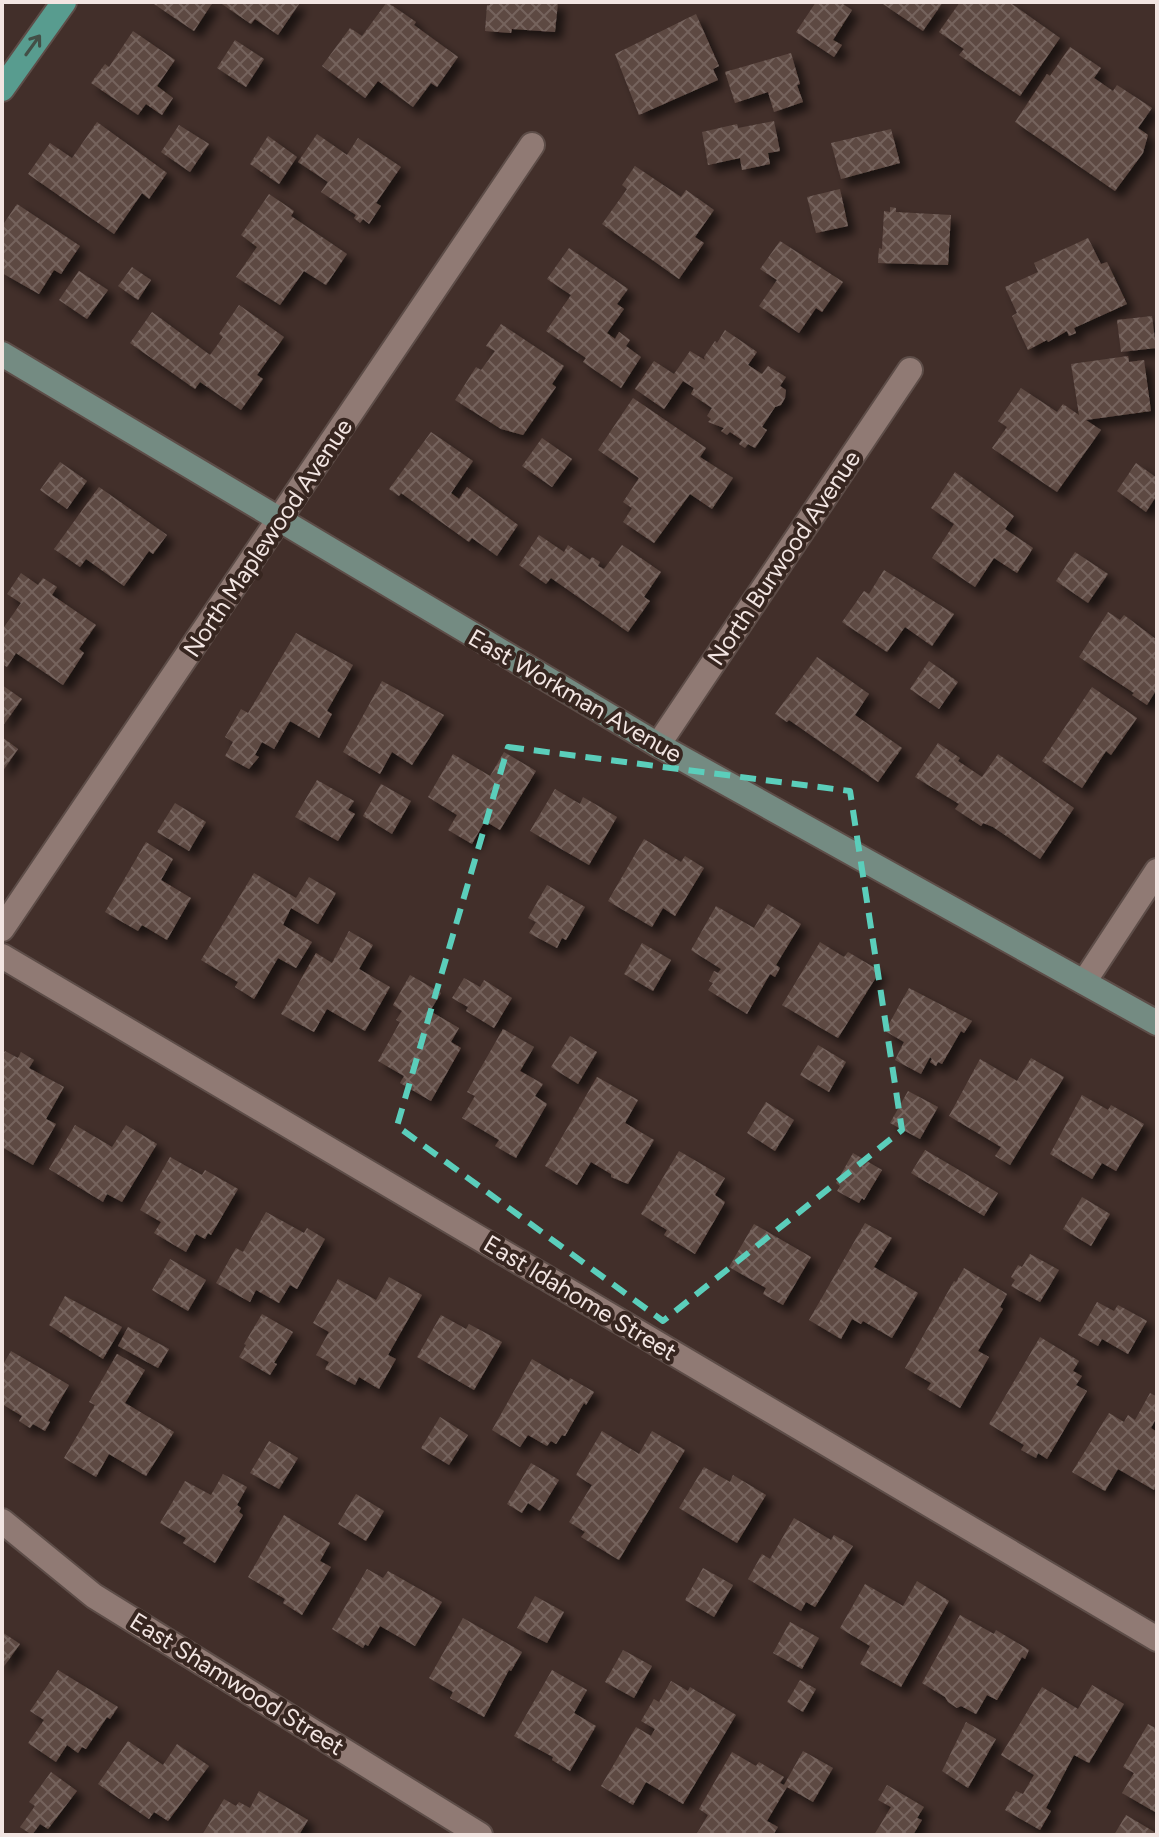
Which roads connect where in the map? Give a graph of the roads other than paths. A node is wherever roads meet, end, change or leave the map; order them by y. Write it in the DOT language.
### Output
graph roads {
  1 [pos="64,2"];
  2 [pos="2,89"];
  3 [pos="532,145"];
  4 [pos="2,354"];
  5 [pos="910,370"];
  6 [pos="279,521"];
  7 [pos="658,745"];
  8 [pos="1157,871"];
  9 [pos="2,929"];
  10 [pos="2,956"];
  11 [pos="1084,982"];
  12 [pos="1157,1023"];
  13 [pos="2,1521"];
  14 [pos="1157,1639"];
  15 [pos="480,1835"];
  2 -- 1 [label="main road, one-way"];
  3 -- 6 [label="street, North Maplewood Avenue"];
  4 -- 6 [label="street, East Workman Avenue"];
  5 -- 7 [label="street, North Burwood Avenue"];
  6 -- 7 [label="street, East Workman Avenue"];
  6 -- 9 [label="street, North Maplewood Avenue"];
  7 -- 11 [label="street, East Workman Avenue"];
  8 -- 11 [label="street"];
  10 -- 14 [label="street, East Idahome Street"];
  11 -- 12 [label="street, East Workman Avenue"];
  13 -- 15 [label="street, East Shamwood Street"];
}
